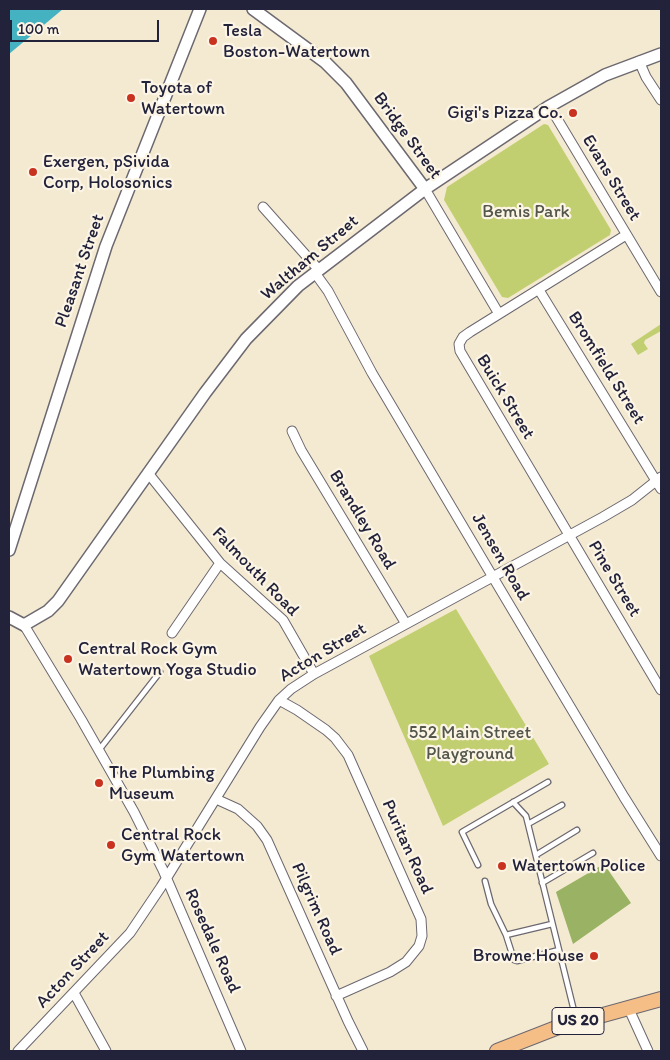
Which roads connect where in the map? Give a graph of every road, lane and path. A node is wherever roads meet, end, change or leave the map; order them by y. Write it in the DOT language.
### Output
graph roads {
  1 [pos="200,9"];
  2 [pos="253,9"];
  3 [pos="661,54"];
  4 [pos="640,61"];
  5 [pos="661,100"];
  6 [pos="548,107"];
  7 [pos="425,189"];
  8 [pos="263,207"];
  9 [pos="626,235"];
  10 [pos="317,271"];
  11 [pos="539,290"];
  12 [pos="661,292"];
  13 [pos="499,314"];
  14 [pos="292,431"];
  15 [pos="148,474"];
  16 [pos="660,482"];
  17 [pos="569,535"];
  18 [pos="9,550"];
  19 [pos="220,563"];
  20 [pos="493,577"];
  21 [pos="9,617"];
  22 [pos="406,624"];
  23 [pos="24,626"];
  24 [pos="172,633"];
  25 [pos="160,672"];
  26 [pos="314,674"];
  27 [pos="661,690"];
  28 [pos="279,700"];
  29 [pos="99,750"];
  30 [pos="548,782"];
  31 [pos="216,799"];
  32 [pos="513,802"];
  33 [pos="562,805"];
  34 [pos="528,824"];
  35 [pos="577,830"];
  36 [pos="593,853"];
  37 [pos="536,855"];
  38 [pos="661,856"];
  39 [pos="478,865"];
  40 [pos="166,879"];
  41 [pos="485,881"];
  42 [pos="542,883"];
  43 [pos="552,924"];
  44 [pos="506,935"];
  45 [pos="558,950"];
  46 [pos="74,993"];
  47 [pos="336,996"];
  48 [pos="661,999"];
  49 [pos="628,1007"];
  50 [pos="576,1022"];
  51 [pos="18,1051"];
  52 [pos="106,1051"];
  53 [pos="241,1051"];
  54 [pos="363,1051"];
  55 [pos="497,1051"];
  56 [pos="648,1051"];
  1 -- 18 [label="street, Pleasant Street"];
  2 -- 7 [label="street, Bridge Street"];
  3 -- 4 [label="street, Waltham Street"];
  4 -- 5 [label="street"];
  4 -- 6 [label="street, Waltham Street"];
  6 -- 7 [label="street, Waltham Street"];
  6 -- 9 [label="street, Evans Street"];
  7 -- 10 [label="street, Waltham Street"];
  7 -- 13 [label="street, Bridge Street"];
  8 -- 10 [label="street, Jensen Road"];
  9 -- 11 [label="street, Buick Street"];
  9 -- 12 [label="street, Evans Street"];
  10 -- 15 [label="street, Waltham Street"];
  10 -- 20 [label="street, Jensen Road"];
  11 -- 13 [label="street, Buick Street"];
  11 -- 16 [label="street, Bromfield Street"];
  13 -- 17 [label="street, Buick Street"];
  14 -- 22 [label="street, Brandley Road"];
  15 -- 19 [label="street, Falmouth Road"];
  15 -- 23 [label="street, Waltham Street"];
  16 -- 17 [label="street, Acton Street"];
  17 -- 20 [label="street, Acton Street"];
  17 -- 27 [label="street, Pine Street"];
  19 -- 24 [label="street"];
  19 -- 26 [label="street, Falmouth Road"];
  20 -- 22 [label="street, Acton Street"];
  20 -- 38 [label="street, Jensen Road"];
  21 -- 23 [label="street, Rosedale Road"];
  22 -- 26 [label="street, Acton Street"];
  23 -- 29 [label="street, Rosedale Road"];
  25 -- 29 [label="lane"];
  26 -- 28 [label="street, Acton Street"];
  28 -- 31 [label="street, Acton Street"];
  28 -- 47 [label="street, Puritan Road"];
  29 -- 40 [label="street, Rosedale Road"];
  30 -- 32 [label="lane"];
  31 -- 40 [label="street, Acton Street"];
  31 -- 47 [label="street, Pilgrim Road"];
  32 -- 34 [label="lane"];
  32 -- 39 [label="lane"];
  33 -- 34 [label="lane"];
  34 -- 37 [label="lane"];
  35 -- 37 [label="lane"];
  36 -- 42 [label="lane"];
  37 -- 42 [label="lane"];
  40 -- 46 [label="street, Acton Street"];
  40 -- 53 [label="street, Rosedale Road"];
  41 -- 44 [label="lane"];
  42 -- 43 [label="lane"];
  43 -- 44 [label="lane"];
  43 -- 45 [label="lane"];
  44 -- 45 [label="lane"];
  45 -- 50 [label="lane"];
  46 -- 51 [label="street, Acton Street"];
  46 -- 52 [label="street"];
  47 -- 54 [label="street, Pilgrim Road"];
  48 -- 49 [label="main road, US 20"];
  49 -- 50 [label="main road, US 20"];
  49 -- 56 [label="street"];
  50 -- 55 [label="main road, US 20"];
}
